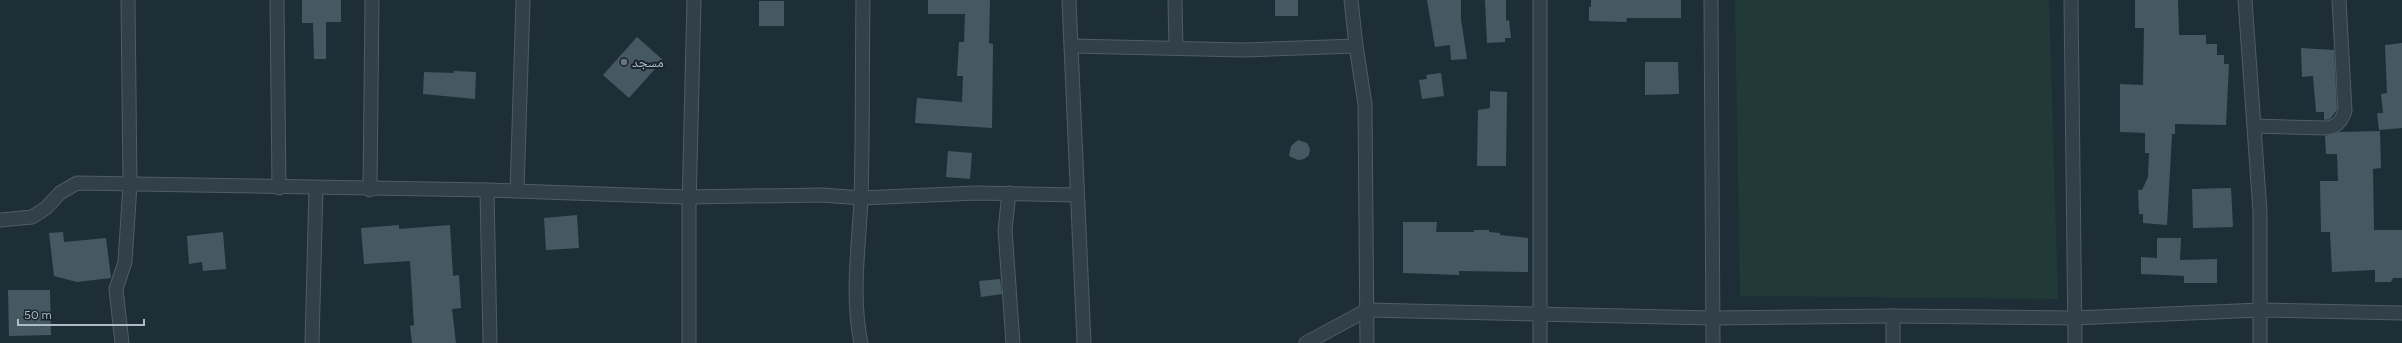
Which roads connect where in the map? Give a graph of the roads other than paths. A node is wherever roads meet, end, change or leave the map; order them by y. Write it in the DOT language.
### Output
graph roads {
  1 [pos="128,0"];
  2 [pos="277,0"];
  3 [pos="372,0"];
  4 [pos="523,0"];
  5 [pos="694,0"];
  6 [pos="863,0"];
  7 [pos="1069,0"];
  8 [pos="1175,0"];
  9 [pos="1351,0"];
  10 [pos="1540,0"];
  11 [pos="1711,0"];
  12 [pos="2071,0"];
  13 [pos="2245,0"];
  14 [pos="2338,0"];
  15 [pos="1072,46"];
  16 [pos="1356,46"];
  17 [pos="1176,48"];
  18 [pos="2255,126"];
  19 [pos="130,185"];
  20 [pos="279,188"];
  21 [pos="316,188"];
  22 [pos="370,190"];
  23 [pos="487,190"];
  24 [pos="517,192"];
  25 [pos="1009,193"];
  26 [pos="1076,195"];
  27 [pos="690,196"];
  28 [pos="861,198"];
  29 [pos="0,220"];
  30 [pos="1367,310"];
  31 [pos="2260,310"];
  32 [pos="1541,313"];
  33 [pos="2402,313"];
  34 [pos="1893,316"];
  35 [pos="1712,318"];
  36 [pos="2074,318"];
  37 [pos="122,343"];
  38 [pos="312,343"];
  39 [pos="490,343"];
  40 [pos="690,343"];
  41 [pos="861,343"];
  42 [pos="1013,343"];
  43 [pos="1084,343"];
  44 [pos="1306,343"];
  45 [pos="1367,343"];
  46 [pos="1540,343"];
  47 [pos="1713,343"];
  48 [pos="1893,343"];
  49 [pos="2074,343"];
  50 [pos="2260,343"];
  1 -- 19 [label="street"];
  2 -- 20 [label="street"];
  3 -- 22 [label="street"];
  4 -- 24 [label="street"];
  5 -- 27 [label="street"];
  6 -- 28 [label="street"];
  7 -- 15 [label="street"];
  8 -- 17 [label="street"];
  9 -- 16 [label="street"];
  10 -- 32 [label="street"];
  11 -- 35 [label="street"];
  12 -- 36 [label="street"];
  13 -- 18 [label="street"];
  14 -- 18 [label="street"];
  15 -- 17 [label="street"];
  15 -- 26 [label="street"];
  16 -- 17 [label="street"];
  16 -- 30 [label="street"];
  18 -- 31 [label="street"];
  19 -- 20 [label="street"];
  19 -- 29 [label="street"];
  19 -- 37 [label="street"];
  20 -- 21 [label="street"];
  21 -- 22 [label="street"];
  21 -- 38 [label="street"];
  22 -- 23 [label="street"];
  23 -- 24 [label="street"];
  23 -- 39 [label="street"];
  24 -- 27 [label="street"];
  25 -- 26 [label="street"];
  25 -- 28 [label="street"];
  25 -- 42 [label="street"];
  26 -- 43 [label="street"];
  27 -- 28 [label="street"];
  27 -- 40 [label="street"];
  28 -- 41 [label="street"];
  30 -- 32 [label="street"];
  30 -- 44 [label="street"];
  30 -- 45 [label="street"];
  31 -- 33 [label="street"];
  31 -- 36 [label="street"];
  31 -- 50 [label="street"];
  32 -- 35 [label="street"];
  32 -- 46 [label="street"];
  34 -- 35 [label="street"];
  34 -- 36 [label="street"];
  34 -- 48 [label="street"];
  35 -- 47 [label="street"];
  36 -- 49 [label="street"];
}
